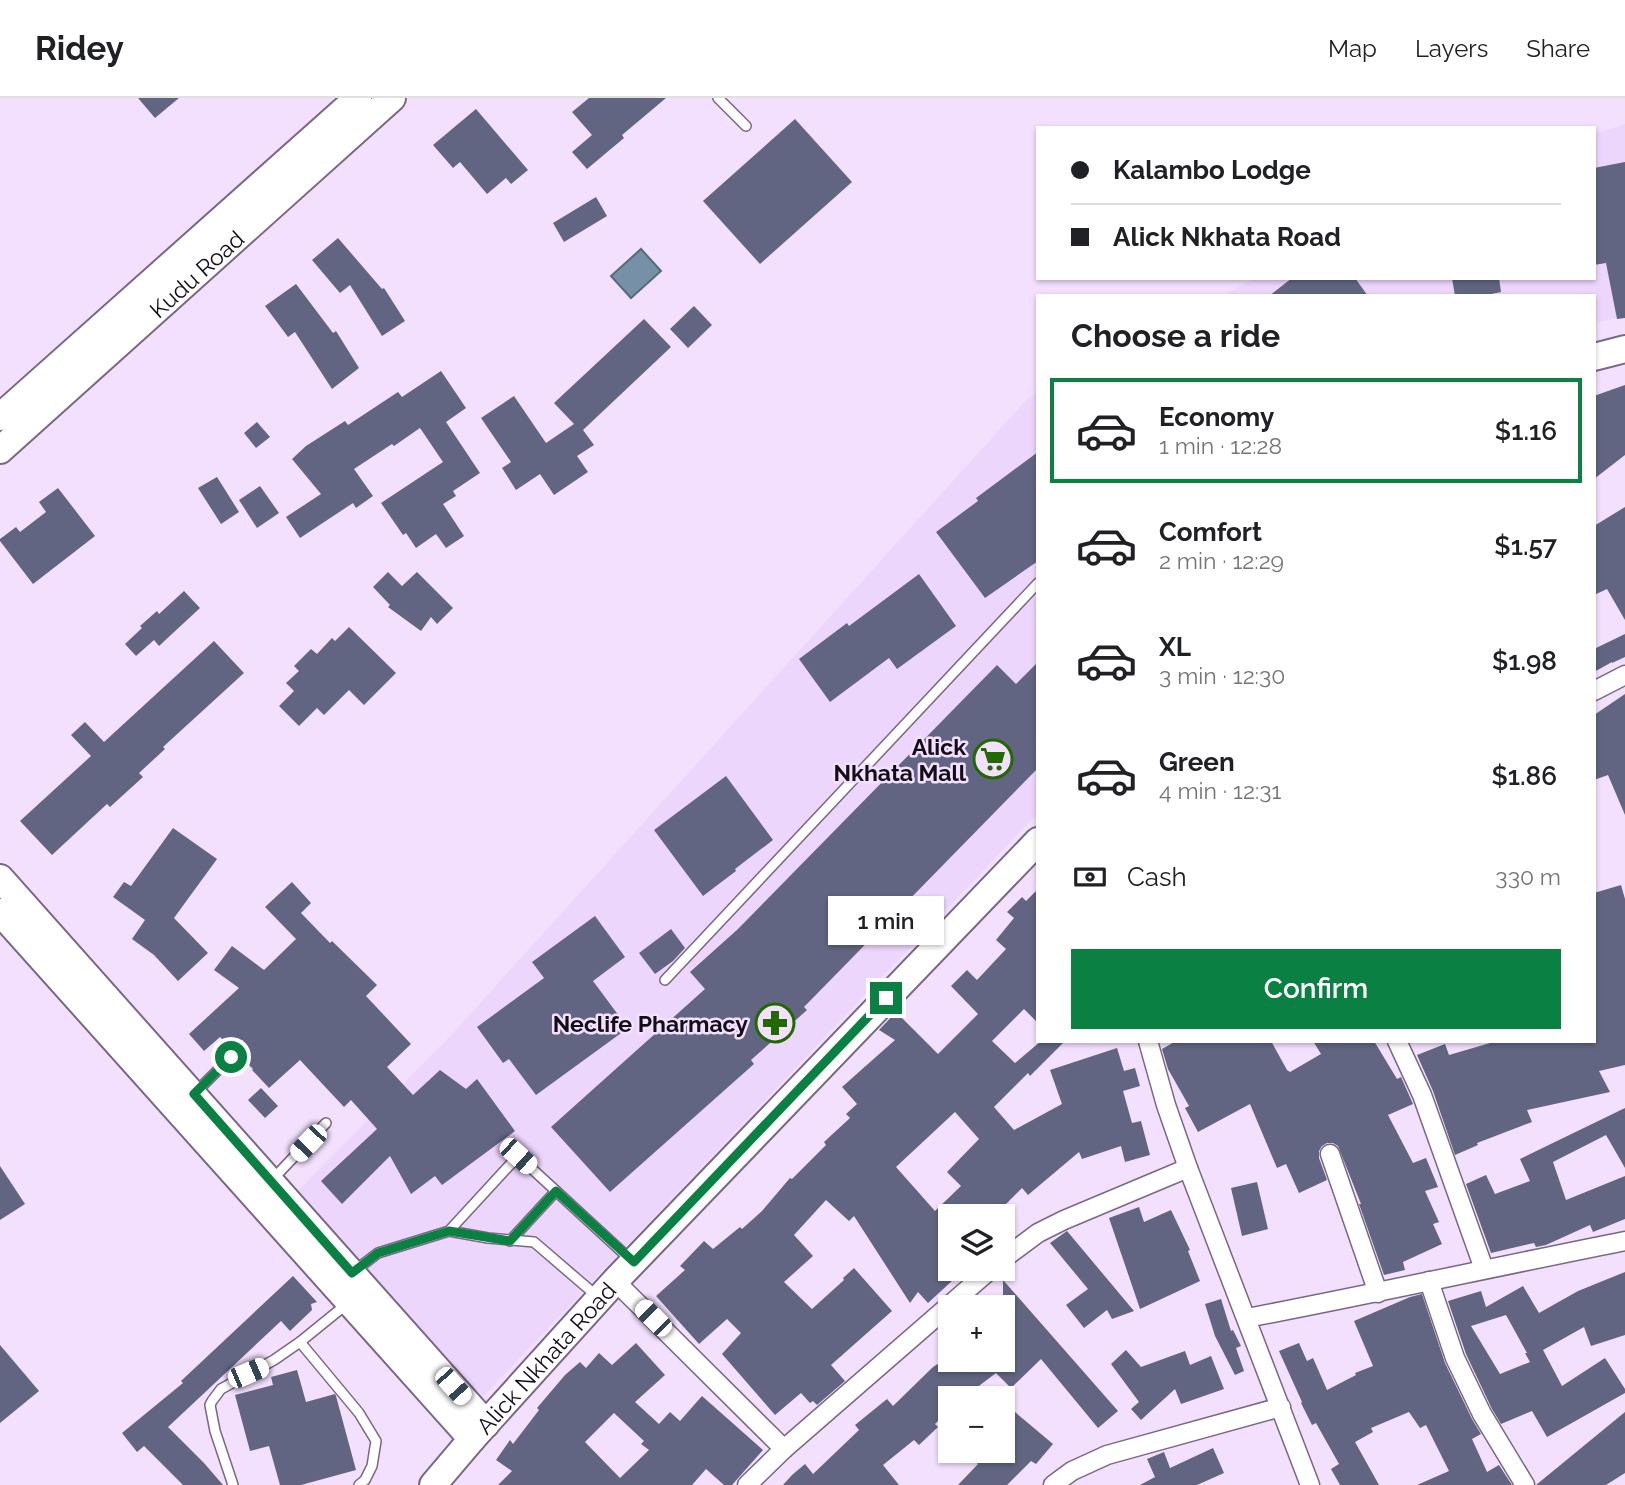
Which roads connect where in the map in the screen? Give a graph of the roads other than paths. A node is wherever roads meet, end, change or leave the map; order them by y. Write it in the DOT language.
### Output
graph roads {
  1 [pos="358,98"];
  2 [pos="392,98"];
  3 [pos="718,98"];
  4 [pos="746,126"];
  5 [pos="1625,349"];
  6 [pos="1596,356"];
  7 [pos="0,417"];
  8 [pos="0,450"];
  9 [pos="1036,585"];
  10 [pos="1625,675"];
  11 [pos="1596,690"];
  12 [pos="1036,847"];
  13 [pos="0,878"];
  14 [pos="0,912"];
  15 [pos="665,980"];
  16 [pos="1149,1043"];
  17 [pos="1399,1043"];
  18 [pos="231,1057"];
  19 [pos="194,1094"];
  20 [pos="326,1123"];
  21 [pos="1330,1154"];
  22 [pos="1188,1168"];
  23 [pos="271,1181"];
  24 [pos="556,1191"];
  25 [pos="449,1231"];
  26 [pos="510,1241"];
  27 [pos="1625,1241"];
  28 [pos="1015,1250"];
  29 [pos="634,1262"];
  30 [pos="1484,1269"];
  31 [pos="977,1281"];
  32 [pos="1429,1281"];
  33 [pos="346,1288"];
  34 [pos="607,1290"];
  35 [pos="1378,1293"];
  36 [pos="1247,1318"];
  37 [pos="300,1342"];
  38 [pos="1281,1407"];
  39 [pos="479,1432"];
  40 [pos="785,1449"];
  41 [pos="233,1485"];
  42 [pos="359,1485"];
  43 [pos="433,1485"];
  44 [pos="747,1485"];
  45 [pos="1053,1485"];
  46 [pos="1310,1485"];
  47 [pos="1525,1485"];
  1 -- 7 [label="main road, Kudu Road"];
  2 -- 8 [label="main road, Kudu Road"];
  3 -- 4 [label="lane"];
  5 -- 6 [label="main road"];
  9 -- 15 [label="lane"];
  10 -- 11 [label="street"];
  12 -- 29 [label="main road, Alick Nkhata Road"];
  13 -- 19 [label="main road"];
  14 -- 33 [label="main road"];
  16 -- 22 [label="street"];
  17 -- 30 [label="street"];
  18 -- 19 [label="lane"];
  19 -- 23 [label="main road"];
  20 -- 23 [label="lane"];
  21 -- 35 [label="street"];
  22 -- 28 [label="street"];
  22 -- 36 [label="street"];
  23 -- 33 [label="main road"];
  24 -- 25 [label="lane"];
  24 -- 26 [label="lane"];
  24 -- 29 [label="lane"];
  25 -- 26 [label="lane"];
  25 -- 33 [label="lane"];
  26 -- 34 [label="lane"];
  27 -- 30 [label="street"];
  29 -- 34 [label="main road, Alick Nkhata Road"];
  30 -- 32 [label="street"];
  31 -- 40 [label="street"];
  32 -- 35 [label="street"];
  32 -- 47 [label="street"];
  33 -- 37 [label="lane"];
  33 -- 39 [label="main road"];
  34 -- 39 [label="main road, Alick Nkhata Road"];
  34 -- 40 [label="street"];
  35 -- 36 [label="street"];
  36 -- 38 [label="street"];
  37 -- 41 [label="lane"];
  37 -- 42 [label="lane"];
  38 -- 45 [label="street"];
  38 -- 46 [label="street"];
  39 -- 43 [label="main road, Alick Nkhata Road"];
  40 -- 44 [label="street"];
}
